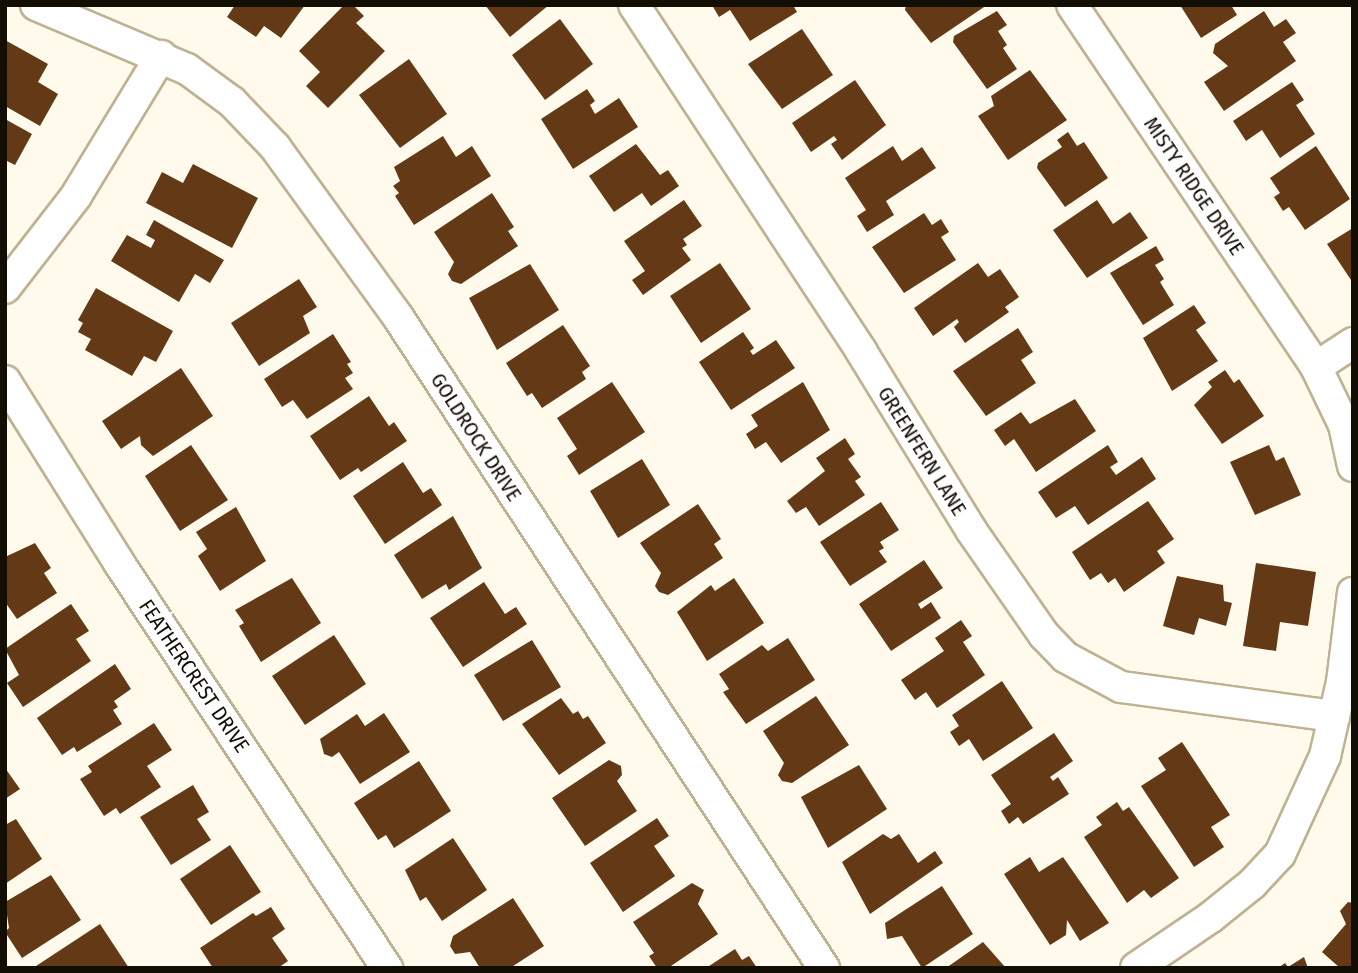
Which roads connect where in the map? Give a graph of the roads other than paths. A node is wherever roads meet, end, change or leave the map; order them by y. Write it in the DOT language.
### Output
graph roads {
  1 [pos="36,5"];
  2 [pos="634,5"];
  3 [pos="1072,5"];
  4 [pos="161,56"];
  5 [pos="5,288"];
  6 [pos="1353,343"];
  7 [pos="1316,367"];
  8 [pos="5,381"];
  9 [pos="1353,466"];
  10 [pos="1353,593"];
  11 [pos="1334,716"];
  12 [pos="387,968"];
  13 [pos="824,968"];
  14 [pos="1136,968"];
  1 -- 4 [label="street, GOLDROCK DRIVE"];
  2 -- 11 [label="street, GREENFERN LANE"];
  3 -- 7 [label="street, MISTY RIDGE DRIVE"];
  4 -- 5 [label="street"];
  4 -- 13 [label="street, GOLDROCK DRIVE"];
  6 -- 7 [label="street"];
  7 -- 9 [label="street, MISTY RIDGE DRIVE"];
  8 -- 12 [label="street, FEATHERCREST DRIVE"];
  10 -- 11 [label="street"];
  11 -- 14 [label="street"];
}
